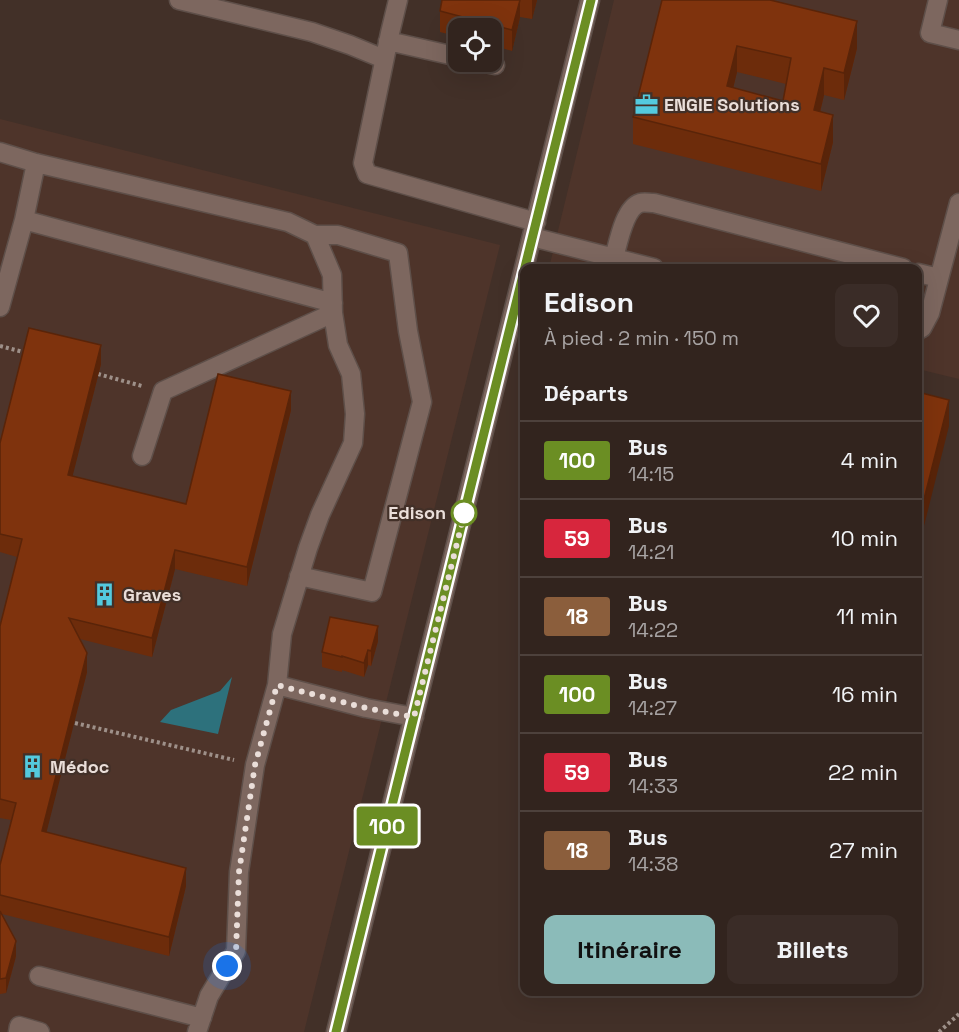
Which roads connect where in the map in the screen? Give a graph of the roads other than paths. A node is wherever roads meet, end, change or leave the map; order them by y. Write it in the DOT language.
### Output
graph roads {
  1 [pos="179,0"];
  2 [pos="398,0"];
  3 [pos="591,0"];
  4 [pos="938,0"];
  5 [pos="959,40"];
  6 [pos="386,50"];
  7 [pos="448,56"];
  8 [pos="0,152"];
  9 [pos="36,163"];
  10 [pos="959,203"];
  11 [pos="24,220"];
  12 [pos="534,230"];
  13 [pos="315,235"];
  14 [pos="614,258"];
  15 [pos="526,264"];
  16 [pos="638,264"];
  17 [pos="888,264"];
  18 [pos="922,274"];
  19 [pos="939,278"];
  20 [pos="520,287"];
  21 [pos="0,307"];
  22 [pos="333,308"];
  23 [pos="922,328"];
  24 [pos="142,456"];
  25 [pos="299,576"];
  26 [pos="277,685"];
  27 [pos="414,717"];
  28 [pos="39,976"];
  29 [pos="200,1025"];
  30 [pos="18,1032"];
  31 [pos="40,1032"];
  32 [pos="336,1032"];
  1 -- 6 [label="street"];
  2 -- 6 [label="street"];
  3 -- 12 [label="street"];
  4 -- 5 [label="street"];
  6 -- 7 [label="street"];
  6 -- 12 [label="street"];
  8 -- 9 [label="street"];
  9 -- 11 [label="street"];
  9 -- 13 [label="street"];
  10 -- 19 [label="street"];
  11 -- 21 [label="street"];
  11 -- 22 [label="street"];
  12 -- 14 [label="street"];
  12 -- 15 [label="street"];
  13 -- 22 [label="street"];
  13 -- 25 [label="street"];
  14 -- 16 [label="street"];
  14 -- 17 [label="street"];
  18 -- 19 [label="street"];
  19 -- 23 [label="street"];
  20 -- 27 [label="street"];
  22 -- 24 [label="street"];
  22 -- 25 [label="street"];
  25 -- 26 [label="street"];
  26 -- 27 [label="street"];
  26 -- 29 [label="street"];
  27 -- 32 [label="street"];
  28 -- 29 [label="street"];
  30 -- 31 [label="street"];
}
